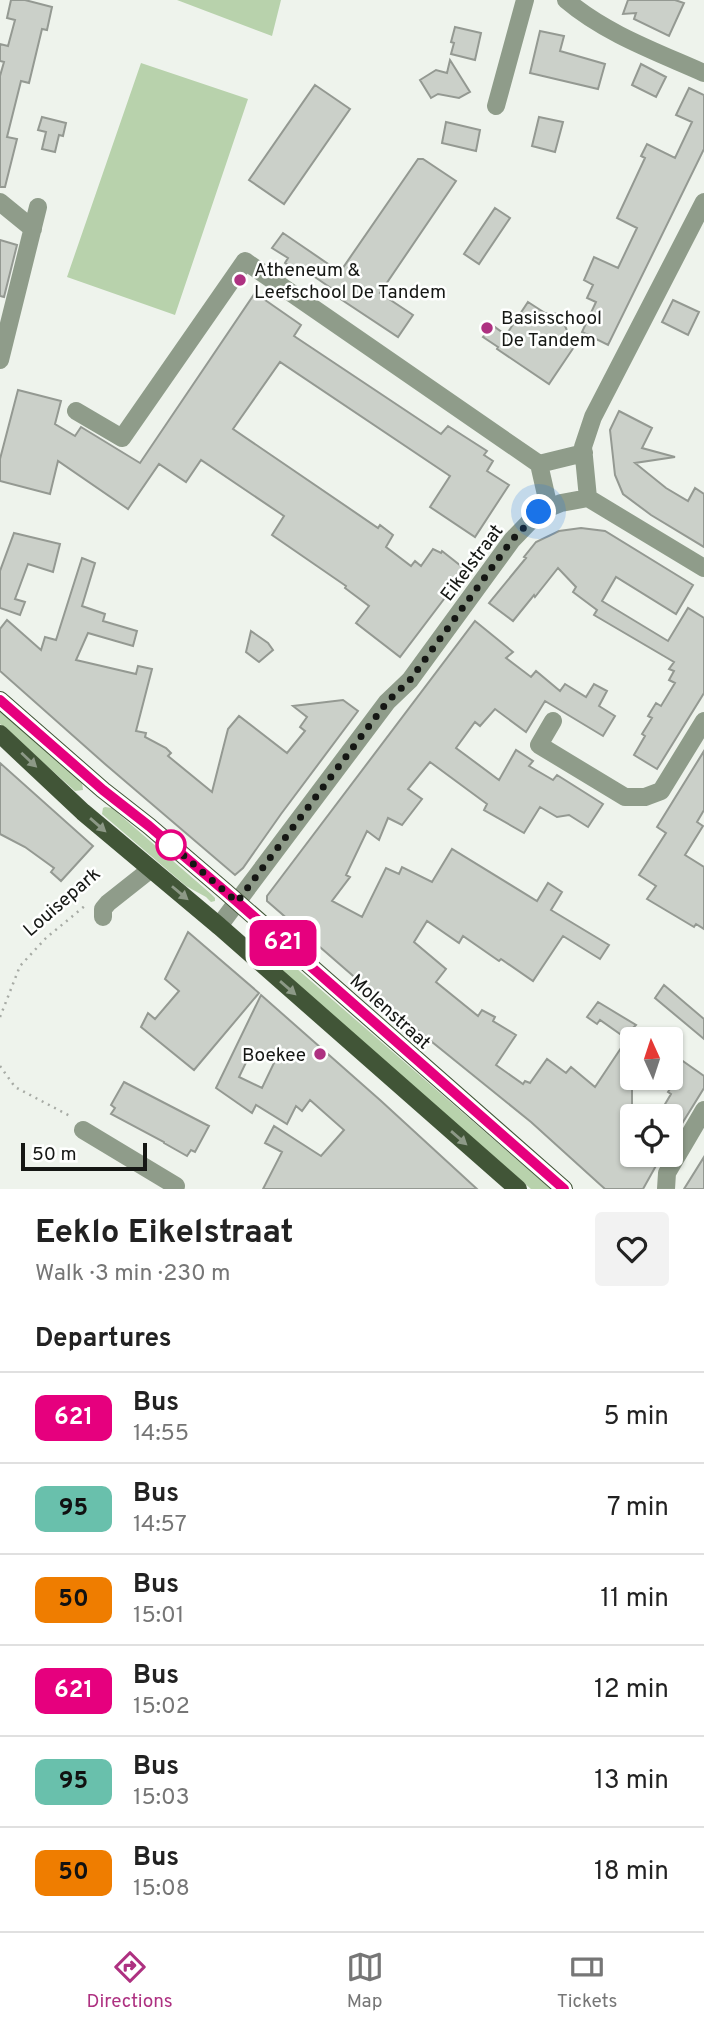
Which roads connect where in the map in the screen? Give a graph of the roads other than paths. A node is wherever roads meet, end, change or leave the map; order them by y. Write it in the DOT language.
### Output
graph roads {
  1 [pos="525,0"];
  2 [pos="566,0"];
  3 [pos="704,73"];
  4 [pos="496,106"];
  5 [pos="0,202"];
  6 [pos="704,202"];
  7 [pos="38,207"];
  8 [pos="33,229"];
  9 [pos="0,360"];
  10 [pos="76,411"];
  11 [pos="584,453"];
  12 [pos="539,464"];
  13 [pos="588,498"];
  14 [pos="549,508"];
  15 [pos="704,568"];
  16 [pos="0,700"];
  17 [pos="554,721"];
  18 [pos="704,721"];
  19 [pos="0,734"];
  20 [pos="152,869"];
  21 [pos="237,902"];
  22 [pos="103,917"];
  23 [pos="219,926"];
  24 [pos="704,1110"];
  25 [pos="83,1130"];
  26 [pos="175,1189"];
  27 [pos="518,1189"];
  28 [pos="564,1189"];
  29 [pos="666,1189"];
  1 -- 4 [label="street"];
  2 -- 3 [label="street"];
  5 -- 8 [label="street"];
  6 -- 11 [label="street"];
  7 -- 8 [label="street"];
  8 -- 9 [label="street"];
  10 -- 12 [label="street"];
  11 -- 12 [label="street"];
  11 -- 13 [label="street"];
  12 -- 14 [label="street"];
  13 -- 14 [label="street, Eikelstraat"];
  13 -- 15 [label="street"];
  14 -- 21 [label="street, Eikelstraat"];
  16 -- 21 [label="main road, Molenstraat"];
  17 -- 18 [label="street"];
  19 -- 20 [label="main road, one-way"];
  20 -- 22 [label="street, Louisepark"];
  20 -- 23 [label="main road, one-way"];
  21 -- 23 [label="street, Eikelstraat"];
  21 -- 28 [label="main road, Molenstraat"];
  23 -- 27 [label="main road, one-way"];
  24 -- 29 [label="street"];
  25 -- 26 [label="street"];
}
